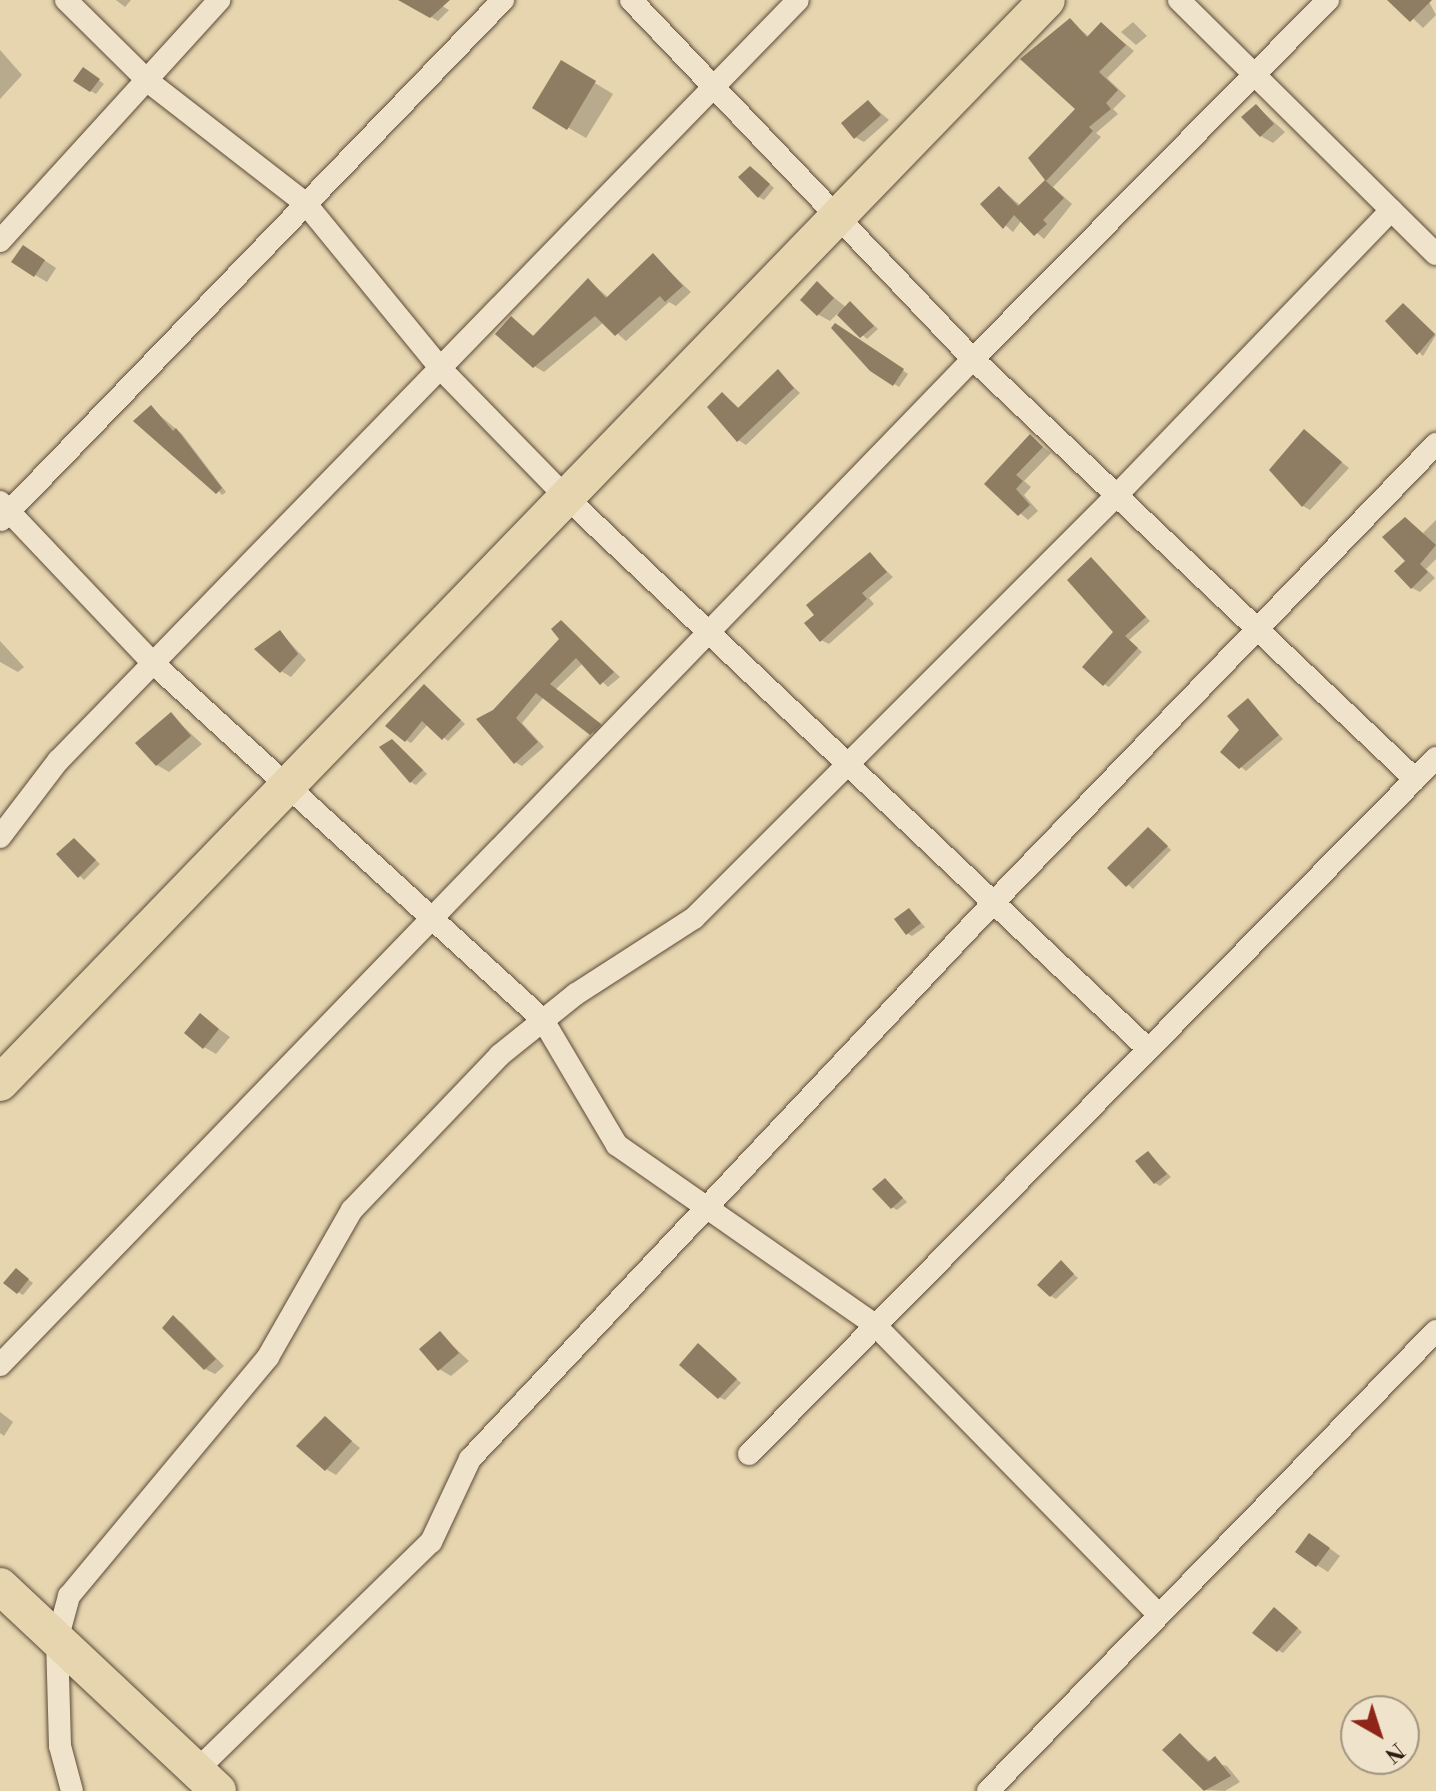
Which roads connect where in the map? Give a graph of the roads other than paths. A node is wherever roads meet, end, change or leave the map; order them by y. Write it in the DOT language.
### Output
graph roads {
  1 [pos="66,0"];
  2 [pos="219,0"];
  3 [pos="503,0"];
  4 [pos="631,0"];
  5 [pos="798,0"];
  6 [pos="1047,0"];
  7 [pos="1179,0"];
  8 [pos="1328,0"];
  9 [pos="1255,74"];
  10 [pos="149,82"];
  11 [pos="716,88"];
  12 [pos="306,204"];
  13 [pos="1391,210"];
  14 [pos="840,219"];
  15 [pos="0,241"];
  16 [pos="1436,254"];
  17 [pos="973,359"];
  18 [pos="441,369"];
  19 [pos="1436,444"];
  20 [pos="1116,496"];
  21 [pos="568,499"];
  22 [pos="3,511"];
  23 [pos="1256,629"];
  24 [pos="707,634"];
  25 [pos="153,663"];
  26 [pos="1436,758"];
  27 [pos="846,766"];
  28 [pos="1415,779"];
  29 [pos="289,787"];
  30 [pos="0,837"];
  31 [pos="993,903"];
  32 [pos="432,919"];
  33 [pos="543,1020"];
  34 [pos="1148,1049"];
  35 [pos="0,1083"];
  36 [pos="706,1208"];
  37 [pos="876,1326"];
  38 [pos="1436,1331"];
  39 [pos="0,1365"];
  40 [pos="749,1454"];
  41 [pos="0,1586"];
  42 [pos="1159,1615"];
  43 [pos="57,1640"];
  44 [pos="207,1781"];
  45 [pos="72,1791"];
  46 [pos="988,1791"];
  1 -- 10 [label="street"];
  2 -- 10 [label="street"];
  3 -- 12 [label="street"];
  4 -- 11 [label="street"];
  5 -- 11 [label="street"];
  6 -- 14 [label="main road"];
  7 -- 9 [label="street"];
  8 -- 9 [label="street"];
  9 -- 13 [label="street"];
  9 -- 17 [label="street"];
  10 -- 12 [label="street"];
  10 -- 15 [label="street"];
  11 -- 14 [label="street"];
  11 -- 18 [label="street"];
  12 -- 18 [label="street"];
  12 -- 22 [label="street"];
  13 -- 16 [label="street"];
  13 -- 20 [label="street"];
  14 -- 17 [label="street"];
  14 -- 21 [label="main road"];
  17 -- 20 [label="street"];
  17 -- 24 [label="street"];
  18 -- 21 [label="street"];
  18 -- 25 [label="street"];
  19 -- 23 [label="street"];
  20 -- 23 [label="street"];
  20 -- 27 [label="street"];
  21 -- 24 [label="street"];
  21 -- 29 [label="main road"];
  22 -- 25 [label="street"];
  23 -- 28 [label="street"];
  23 -- 31 [label="street"];
  24 -- 27 [label="street"];
  24 -- 32 [label="street"];
  25 -- 29 [label="street"];
  25 -- 30 [label="street"];
  26 -- 28 [label="street"];
  27 -- 31 [label="street"];
  27 -- 33 [label="street"];
  28 -- 34 [label="street"];
  29 -- 32 [label="street"];
  29 -- 35 [label="main road"];
  31 -- 34 [label="street"];
  31 -- 36 [label="street"];
  32 -- 33 [label="street"];
  32 -- 39 [label="street"];
  33 -- 36 [label="street"];
  33 -- 43 [label="street"];
  34 -- 37 [label="street"];
  36 -- 37 [label="street"];
  36 -- 44 [label="street"];
  37 -- 40 [label="street"];
  37 -- 42 [label="street"];
  38 -- 42 [label="street"];
  41 -- 43 [label="main road"];
  42 -- 46 [label="street"];
  43 -- 44 [label="main road"];
  43 -- 45 [label="street"];
}
